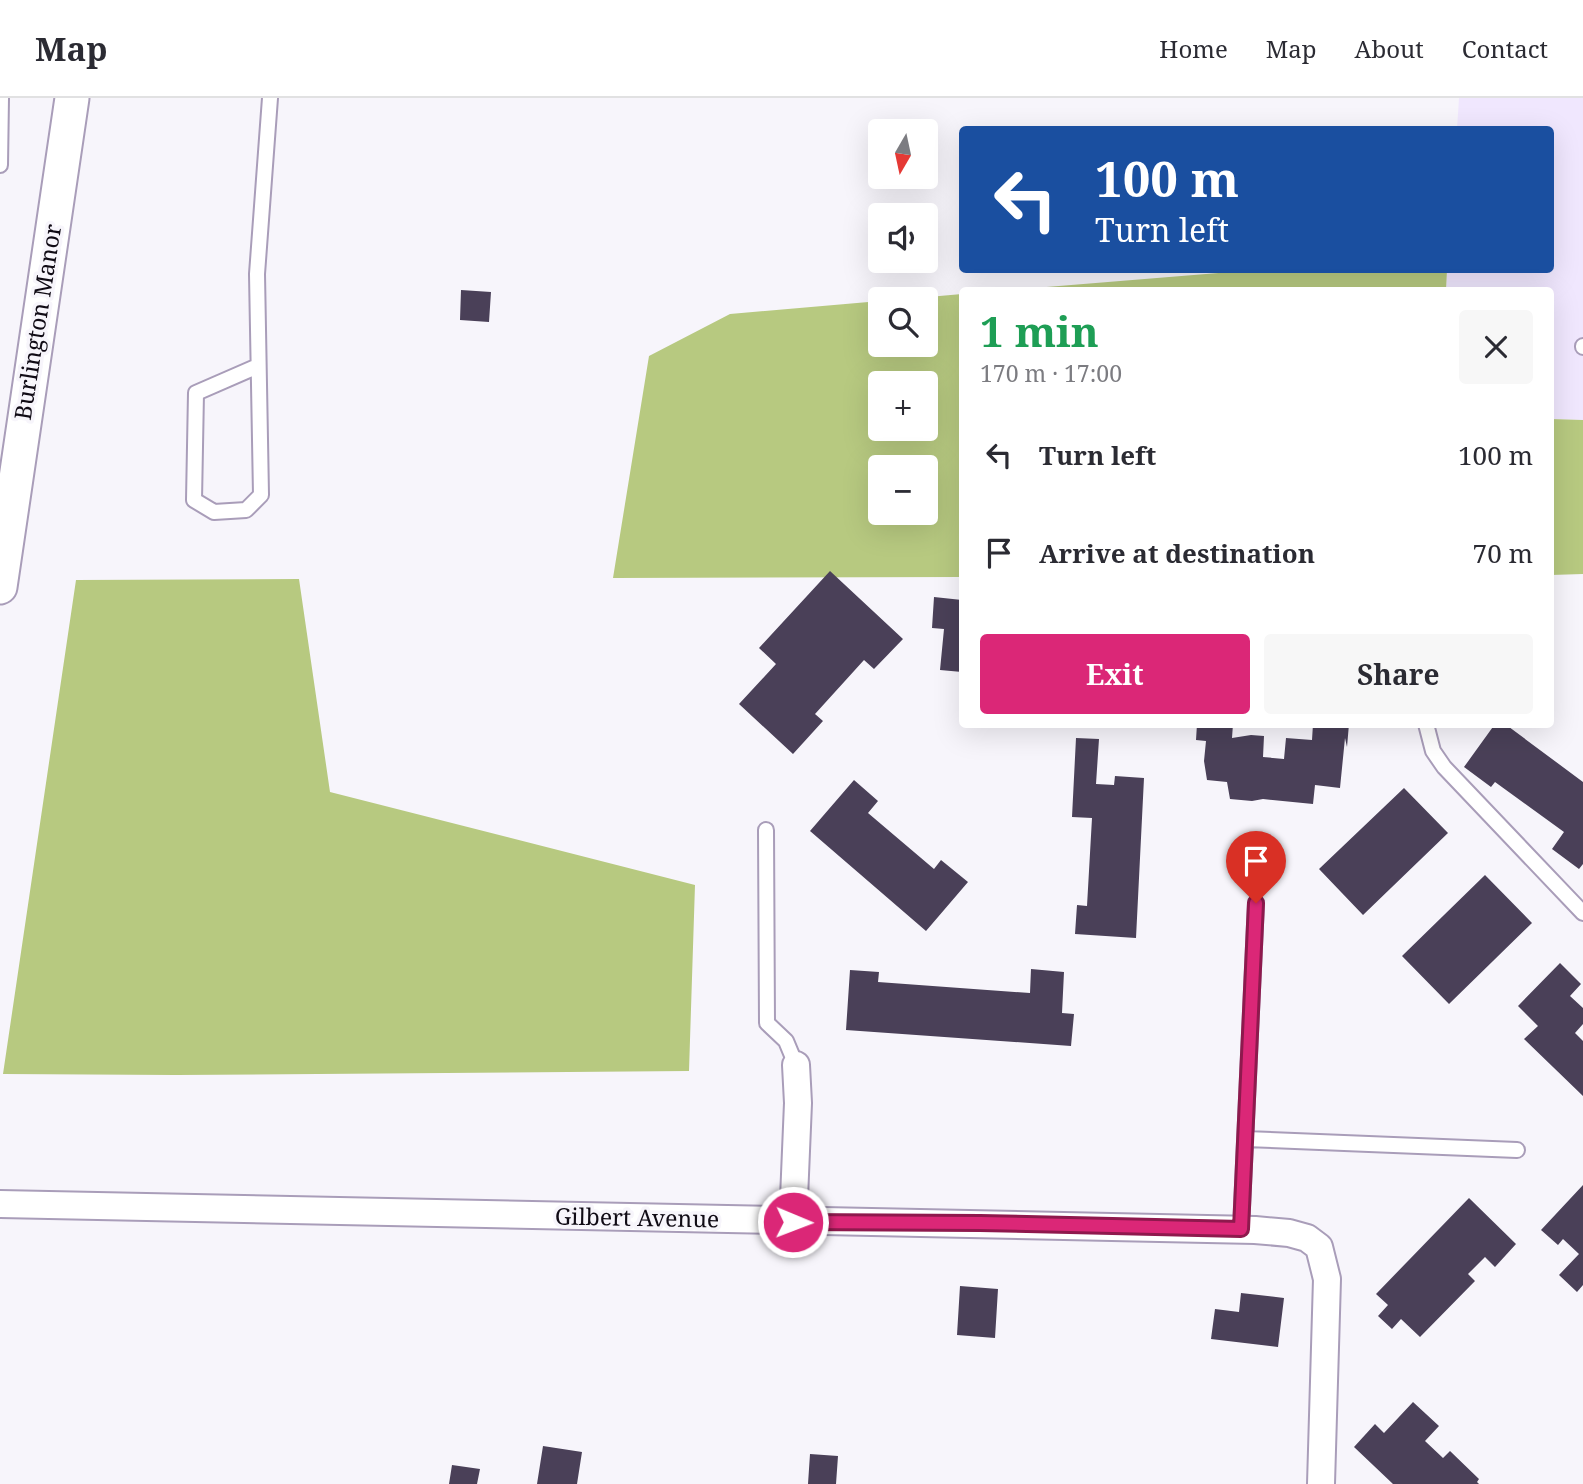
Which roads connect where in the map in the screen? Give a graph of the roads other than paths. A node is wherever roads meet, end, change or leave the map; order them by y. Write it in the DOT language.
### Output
graph roads {
  1 [pos="1,98"];
  2 [pos="72,98"];
  3 [pos="270,98"];
  4 [pos="0,165"];
  5 [pos="258,366"];
  6 [pos="0,587"];
  7 [pos="1427,728"];
  8 [pos="766,830"];
  9 [pos="1256,903"];
  10 [pos="1583,913"];
  11 [pos="796,1065"];
  12 [pos="1246,1139"];
  13 [pos="1517,1150"];
  14 [pos="0,1204"];
  15 [pos="793,1222"];
  16 [pos="1241,1229"];
  17 [pos="1321,1484"];
  1 -- 4 [label="lane"];
  2 -- 6 [label="street, Burlington Manor"];
  3 -- 5 [label="lane"];
  5 -- 5 [label="lane"];
  7 -- 10 [label="lane"];
  8 -- 11 [label="lane"];
  9 -- 12 [label="lane"];
  11 -- 15 [label="street"];
  12 -- 13 [label="lane"];
  12 -- 16 [label="lane"];
  14 -- 15 [label="street, Gilbert Avenue"];
  15 -- 16 [label="street, Gilbert Avenue"];
  16 -- 17 [label="street, Gilbert Avenue"];
}
